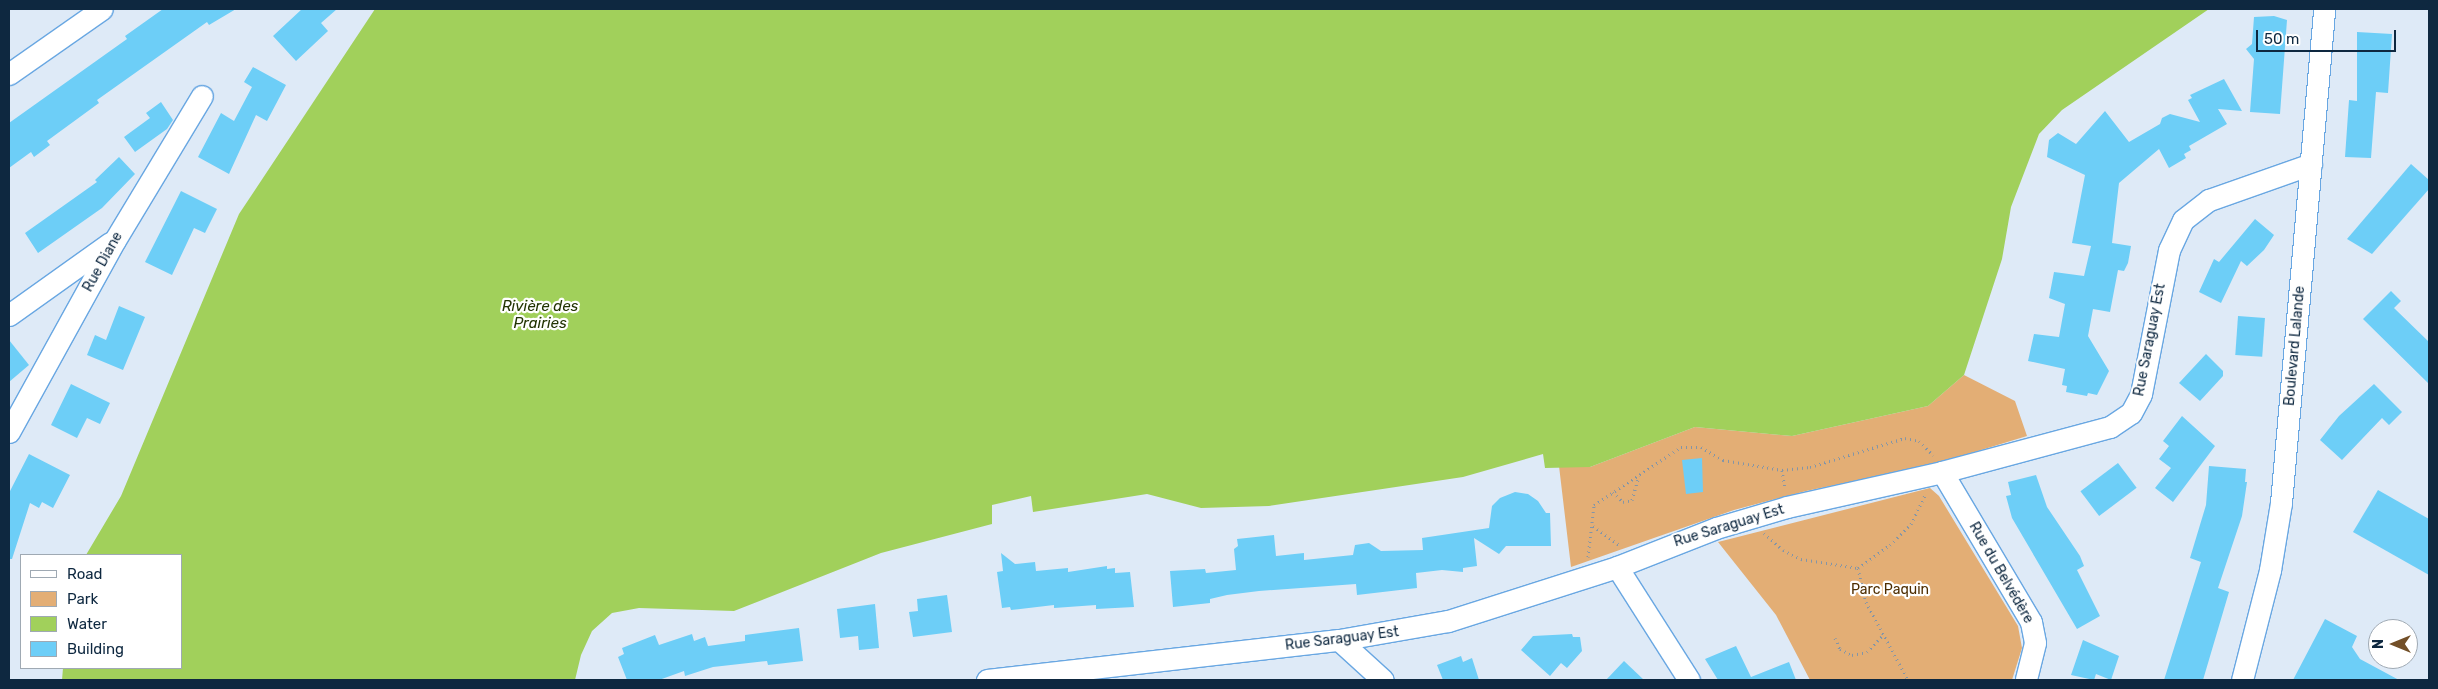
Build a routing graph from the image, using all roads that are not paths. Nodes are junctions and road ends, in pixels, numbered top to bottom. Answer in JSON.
{"nodes":[{"id":1,"x":102,"y":9,"type":"edge"},
{"id":2,"x":2324,"y":9,"type":"edge"},
{"id":3,"x":9,"y":74,"type":"edge"},
{"id":4,"x":202,"y":96,"type":"dead end"},
{"id":5,"x":2311,"y":164,"type":"junction"},
{"id":6,"x":114,"y":240,"type":"junction"},
{"id":7,"x":9,"y":315,"type":"edge"},
{"id":8,"x":9,"y":432,"type":"edge"},
{"id":9,"x":1936,"y":473,"type":"junction"},
{"id":10,"x":1627,"y":562,"type":"junction"},
{"id":11,"x":1339,"y":640,"type":"junction"},
{"id":12,"x":995,"y":680,"type":"edge"},
{"id":13,"x":1384,"y":680,"type":"edge"},
{"id":14,"x":1689,"y":680,"type":"edge"},
{"id":15,"x":2026,"y":680,"type":"edge"},
{"id":16,"x":2242,"y":680,"type":"edge"}],
"edges":[{"from":1,"to":3,"type":"street"},
{"from":2,"to":5,"type":"street","name":"Boulevard Lalande"},
{"from":4,"to":6,"type":"street","name":"Rue Diane"},
{"from":5,"to":9,"type":"street","name":"Rue Saraguay Est"},
{"from":5,"to":16,"type":"street","name":"Boulevard Lalande"},
{"from":6,"to":7,"type":"street"},
{"from":6,"to":8,"type":"street","name":"Rue Diane"},
{"from":9,"to":10,"type":"street","name":"Rue Saraguay Est"},
{"from":9,"to":15,"type":"street","name":"Rue du Belvédère"},
{"from":10,"to":11,"type":"street","name":"Rue Saraguay Est"},
{"from":10,"to":14,"type":"street"},
{"from":11,"to":12,"type":"street","name":"Rue Saraguay Est"},
{"from":11,"to":13,"type":"street"}]}
